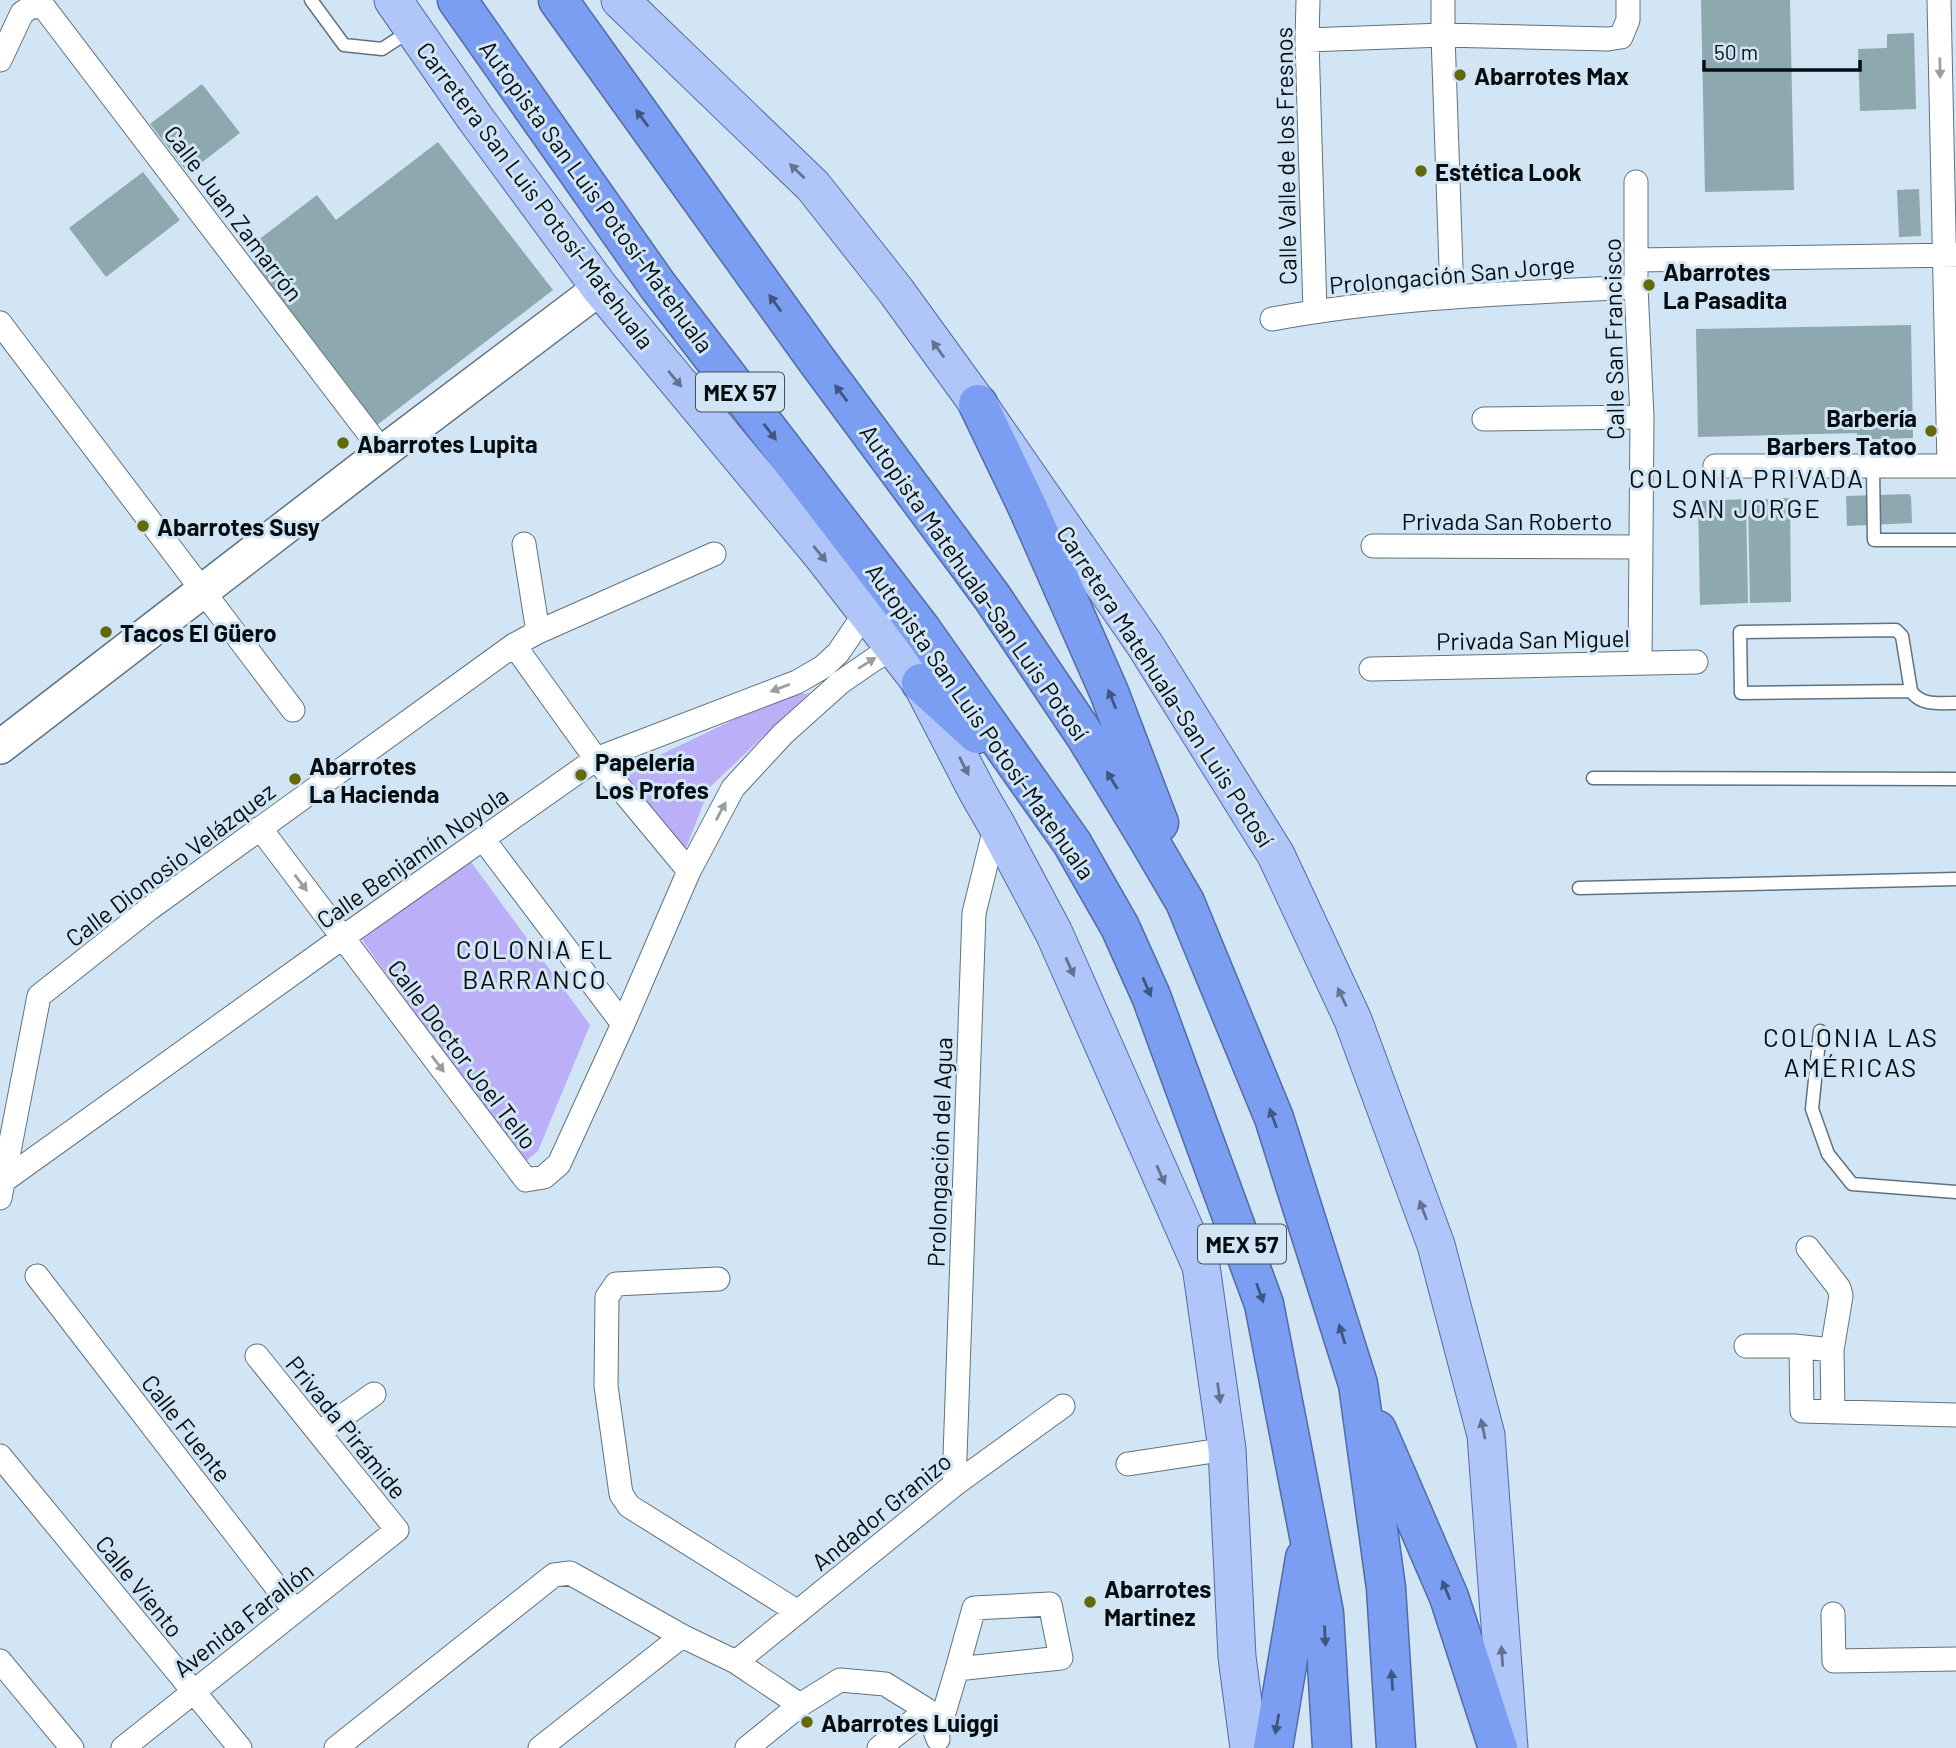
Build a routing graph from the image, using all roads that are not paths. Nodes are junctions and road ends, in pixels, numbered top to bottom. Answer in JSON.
{"nodes":[{"id":1,"x":311,"y":0,"type":"edge"},
{"id":2,"x":370,"y":0,"type":"edge"},
{"id":3,"x":393,"y":0,"type":"edge"},
{"id":4,"x":457,"y":0,"type":"edge"},
{"id":5,"x":558,"y":0,"type":"edge"},
{"id":6,"x":620,"y":0,"type":"edge"},
{"id":7,"x":1308,"y":0,"type":"edge"},
{"id":8,"x":1443,"y":0,"type":"edge"},
{"id":9,"x":1628,"y":0,"type":"edge"},
{"id":10,"x":1939,"y":0,"type":"edge"},
{"id":11,"x":1443,"y":35,"type":"junction"},
{"id":12,"x":399,"y":38,"type":"junction"},
{"id":13,"x":1307,"y":40,"type":"junction"},
{"id":14,"x":0,"y":60,"type":"edge"},
{"id":15,"x":475,"y":118,"type":"junction"},
{"id":16,"x":1949,"y":160,"type":"edge"},
{"id":17,"x":1636,"y":182,"type":"dead end"},
{"id":18,"x":1950,"y":255,"type":"edge"},
{"id":19,"x":1636,"y":260,"type":"junction"},
{"id":20,"x":1636,"y":286,"type":"junction"},
{"id":21,"x":600,"y":288,"type":"junction"},
{"id":22,"x":1452,"y":296,"type":"junction"},
{"id":23,"x":1315,"y":311,"type":"junction"},
{"id":24,"x":1272,"y":319,"type":"dead end"},
{"id":25,"x":0,"y":323,"type":"edge"},
{"id":26,"x":978,"y":404,"type":"junction"},
{"id":27,"x":1642,"y":417,"type":"junction"},
{"id":28,"x":1483,"y":419,"type":"dead end"},
{"id":29,"x":383,"y":452,"type":"junction"},
{"id":30,"x":1715,"y":466,"type":"dead end"},
{"id":31,"x":1873,"y":466,"type":"junction"},
{"id":32,"x":1952,"y":466,"type":"edge"},
{"id":33,"x":1956,"y":540,"type":"edge"},
{"id":34,"x":524,"y":544,"type":"dead end"},
{"id":35,"x":1373,"y":546,"type":"dead end"},
{"id":36,"x":1641,"y":547,"type":"junction"},
{"id":37,"x":714,"y":554,"type":"dead end"},
{"id":38,"x":203,"y":592,"type":"junction"},
{"id":39,"x":866,"y":611,"type":"junction"},
{"id":40,"x":538,"y":632,"type":"junction"},
{"id":41,"x":514,"y":645,"type":"junction"},
{"id":42,"x":895,"y":649,"type":"junction"},
{"id":43,"x":1696,"y":662,"type":"dead end"},
{"id":44,"x":1640,"y":663,"type":"junction"},
{"id":45,"x":1371,"y":669,"type":"dead end"},
{"id":46,"x":921,"y":683,"type":"junction"},
{"id":47,"x":1910,"y":691,"type":"junction"},
{"id":48,"x":1956,"y":703,"type":"edge"},
{"id":49,"x":293,"y":710,"type":"dead end"},
{"id":50,"x":0,"y":747,"type":"edge"},
{"id":51,"x":596,"y":759,"type":"junction"},
{"id":52,"x":1593,"y":778,"type":"dead end"},
{"id":53,"x":1956,"y":779,"type":"edge"},
{"id":54,"x":1028,"y":780,"type":"junction"},
{"id":55,"x":996,"y":824,"type":"junction"},
{"id":56,"x":260,"y":828,"type":"junction"},
{"id":57,"x":483,"y":839,"type":"junction"},
{"id":58,"x":689,"y":871,"type":"junction"},
{"id":59,"x":1956,"y":879,"type":"edge"},
{"id":60,"x":1579,"y":888,"type":"dead end"},
{"id":61,"x":1185,"y":902,"type":"junction"},
{"id":62,"x":342,"y":938,"type":"junction"},
{"id":63,"x":623,"y":1024,"type":"junction"},
{"id":64,"x":1819,"y":1031,"type":"dead end"},
{"id":65,"x":1,"y":1190,"type":"edge"},
{"id":66,"x":1956,"y":1192,"type":"edge"},
{"id":67,"x":1808,"y":1248,"type":"dead end"},
{"id":68,"x":37,"y":1276,"type":"dead end"},
{"id":69,"x":718,"y":1279,"type":"dead end"},
{"id":70,"x":1746,"y":1346,"type":"dead end"},
{"id":71,"x":1801,"y":1347,"type":"junction"},
{"id":72,"x":1832,"y":1350,"type":"junction"},
{"id":73,"x":257,"y":1356,"type":"dead end"},
{"id":74,"x":1357,"y":1384,"type":"junction"},
{"id":75,"x":374,"y":1394,"type":"dead end"},
{"id":76,"x":1063,"y":1406,"type":"dead end"},
{"id":77,"x":1833,"y":1412,"type":"junction"},
{"id":78,"x":1956,"y":1415,"type":"edge"},
{"id":79,"x":319,"y":1433,"type":"junction"},
{"id":80,"x":1227,"y":1448,"type":"junction"},
{"id":81,"x":0,"y":1456,"type":"edge"},
{"id":82,"x":1128,"y":1464,"type":"dead end"},
{"id":83,"x":954,"y":1485,"type":"junction"},
{"id":84,"x":397,"y":1530,"type":"joint"},
{"id":85,"x":1308,"y":1535,"type":"junction"},
{"id":86,"x":295,"y":1611,"type":"junction"},
{"id":87,"x":798,"y":1612,"type":"junction"},
{"id":88,"x":1833,"y":1614,"type":"dead end"},
{"id":89,"x":682,"y":1636,"type":"junction"},
{"id":90,"x":1956,"y":1659,"type":"edge"},
{"id":91,"x":0,"y":1661,"type":"edge"},
{"id":92,"x":736,"y":1662,"type":"junction"},
{"id":93,"x":957,"y":1669,"type":"junction"},
{"id":94,"x":193,"y":1692,"type":"junction"},
{"id":95,"x":800,"y":1705,"type":"junction"},
{"id":96,"x":927,"y":1710,"type":"junction"},
{"id":97,"x":940,"y":1742,"type":"edge"},
{"id":98,"x":72,"y":1748,"type":"edge"},
{"id":99,"x":123,"y":1748,"type":"edge"},
{"id":100,"x":240,"y":1748,"type":"edge"},
{"id":101,"x":336,"y":1748,"type":"edge"},
{"id":102,"x":540,"y":1748,"type":"edge"},
{"id":103,"x":747,"y":1748,"type":"edge"},
{"id":104,"x":879,"y":1748,"type":"edge"},
{"id":105,"x":1249,"y":1748,"type":"edge"},
{"id":106,"x":1273,"y":1748,"type":"edge"},
{"id":107,"x":1332,"y":1748,"type":"edge"},
{"id":108,"x":1396,"y":1748,"type":"edge"},
{"id":109,"x":1499,"y":1748,"type":"edge"},
{"id":110,"x":1509,"y":1748,"type":"edge"}],
"edges":[{"from":1,"to":12,"type":"lane"},
{"from":2,"to":12,"type":"main road"},
{"from":3,"to":15,"type":"main road","name":"Carretera San Luis Potosí-Matehuala"},
{"from":4,"to":54,"type":"highway","name":"Autopista San Luis Potosí-Matehuala","number":"MEX 57","one_way":true},
{"from":61,"to":5,"type":"highway","name":"Autopista Matehuala-San Luis Potosí","number":"MEX 57","one_way":true},
{"from":26,"to":6,"type":"main road","name":"Carretera Matehuala-San Luis Potosí","one_way":true},
{"from":7,"to":13,"type":"street","name":"Calle Valle de los Fresnos"},
{"from":8,"to":11,"type":"street"},
{"from":9,"to":11,"type":"street"},
{"from":10,"to":16,"type":"street","one_way":true},
{"from":11,"to":13,"type":"street"},
{"from":11,"to":22,"type":"street"},
{"from":12,"to":15,"type":"main road"},
{"from":13,"to":23,"type":"street","name":"Calle Valle de los Fresnos"},
{"from":14,"to":29,"type":"street","name":"Calle Juan Zamarrón"},
{"from":15,"to":21,"type":"main road","name":"Carretera San Luis Potosí-Matehuala"},
{"from":16,"to":18,"type":"street"},
{"from":17,"to":19,"type":"street","name":"Calle San Francisco"},
{"from":18,"to":19,"type":"street"},
{"from":18,"to":32,"type":"street"},
{"from":19,"to":20,"type":"street","name":"Calle San Francisco"},
{"from":20,"to":22,"type":"street","name":"Prolongación San Jorge"},
{"from":20,"to":27,"type":"street","name":"Calle San Francisco"},
{"from":21,"to":29,"type":"street"},
{"from":21,"to":39,"type":"main road","name":"Carretera San Luis Potosí-Matehuala","one_way":true},
{"from":22,"to":23,"type":"street","name":"Prolongación San Jorge"},
{"from":23,"to":24,"type":"street","name":"Prolongación San Jorge"},
{"from":25,"to":38,"type":"street"},
{"from":61,"to":26,"type":"highway","one_way":true},
{"from":110,"to":26,"type":"main road","name":"Carretera Matehuala-San Luis Potosí","one_way":true},
{"from":27,"to":28,"type":"street"},
{"from":27,"to":36,"type":"street","name":"Calle San Francisco"},
{"from":29,"to":38,"type":"street"},
{"from":30,"to":31,"type":"street"},
{"from":31,"to":32,"type":"street"},
{"from":31,"to":33,"type":"lane"},
{"from":34,"to":40,"type":"street"},
{"from":35,"to":36,"type":"street","name":"Privada San Roberto"},
{"from":36,"to":44,"type":"street","name":"Calle San Francisco"},
{"from":37,"to":40,"type":"street","name":"Calle Dionosio Velázquez"},
{"from":38,"to":49,"type":"street"},
{"from":38,"to":50,"type":"street"},
{"from":39,"to":42,"type":"main road","name":"Carretera San Luis Potosí-Matehuala"},
{"from":39,"to":51,"type":"street","name":"Calle Benjamín Noyola","one_way":true},
{"from":40,"to":41,"type":"street","name":"Calle Dionosio Velázquez"},
{"from":41,"to":51,"type":"street"},
{"from":41,"to":56,"type":"street","name":"Calle Dionosio Velázquez"},
{"from":42,"to":46,"type":"main road","name":"Carretera San Luis Potosí-Matehuala"},
{"from":58,"to":42,"type":"street","name":"Calle Doctor Joel Tello","one_way":true},
{"from":43,"to":44,"type":"street","name":"Privada San Miguel"},
{"from":44,"to":45,"type":"street","name":"Privada San Miguel"},
{"from":46,"to":54,"type":"highway"},
{"from":46,"to":55,"type":"main road","name":"Carretera San Luis Potosí-Matehuala","one_way":true},
{"from":47,"to":47,"type":"lane"},
{"from":47,"to":48,"type":"lane"},
{"from":51,"to":57,"type":"street","name":"Calle Benjamín Noyola"},
{"from":51,"to":58,"type":"street"},
{"from":52,"to":53,"type":"lane"},
{"from":54,"to":85,"type":"highway","name":"Autopista San Luis Potosí-Matehuala","number":"MEX 57","one_way":true},
{"from":55,"to":80,"type":"main road","name":"Carretera San Luis Potosí-Matehuala","one_way":true},
{"from":55,"to":83,"type":"street","name":"Prolongación del Agua"},
{"from":56,"to":62,"type":"street","name":"Calle Doctor Joel Tello","one_way":true},
{"from":56,"to":65,"type":"street","name":"Calle Dionosio Velázquez"},
{"from":57,"to":62,"type":"street","name":"Calle Benjamín Noyola"},
{"from":57,"to":63,"type":"street"},
{"from":58,"to":63,"type":"street","name":"Calle Doctor Joel Tello"},
{"from":59,"to":60,"type":"lane"},
{"from":74,"to":61,"type":"highway","name":"Autopista Matehuala-San Luis Potosí","number":"MEX 57","one_way":true},
{"from":62,"to":63,"type":"street","name":"Calle Doctor Joel Tello","one_way":true},
{"from":62,"to":65,"type":"street","name":"Calle Benjamín Noyola"},
{"from":64,"to":66,"type":"lane"},
{"from":67,"to":72,"type":"street"},
{"from":68,"to":86,"type":"street","name":"Calle Fuente"},
{"from":69,"to":87,"type":"street"},
{"from":70,"to":71,"type":"street"},
{"from":71,"to":72,"type":"street"},
{"from":71,"to":77,"type":"street"},
{"from":72,"to":77,"type":"street"},
{"from":73,"to":79,"type":"street","name":"Privada Pirámide"},
{"from":108,"to":74,"type":"highway","name":"Autopista Matehuala-San Luis Potosí","number":"MEX 57","one_way":true},
{"from":109,"to":74,"type":"highway","one_way":true},
{"from":75,"to":79,"type":"street"},
{"from":76,"to":83,"type":"street","name":"Andador Granizo"},
{"from":77,"to":78,"type":"street"},
{"from":79,"to":84,"type":"street","name":"Privada Pirámide"},
{"from":80,"to":82,"type":"street"},
{"from":80,"to":105,"type":"main road","name":"Carretera San Luis Potosí-Matehuala"},
{"from":81,"to":94,"type":"street","name":"Calle Viento"},
{"from":83,"to":87,"type":"street","name":"Andador Granizo"},
{"from":84,"to":86,"type":"street","name":"Avenida Farallón"},
{"from":85,"to":106,"type":"highway","one_way":true},
{"from":85,"to":107,"type":"highway","name":"Autopista San Luis Potosí-Matehuala","number":"MEX 57","one_way":true},
{"from":86,"to":94,"type":"street","name":"Avenida Farallón"},
{"from":87,"to":92,"type":"street","name":"Andador Granizo"},
{"from":88,"to":90,"type":"street"},
{"from":89,"to":92,"type":"street"},
{"from":89,"to":101,"type":"street"},
{"from":89,"to":102,"type":"street"},
{"from":91,"to":98,"type":"street"},
{"from":92,"to":95,"type":"street"},
{"from":93,"to":93,"type":"street"},
{"from":93,"to":97,"type":"street"},
{"from":94,"to":99,"type":"street","name":"Avenida Farallón"},
{"from":94,"to":100,"type":"street","name":"Calle Viento"},
{"from":95,"to":96,"type":"street"},
{"from":95,"to":103,"type":"street"},
{"from":96,"to":97,"type":"street"},
{"from":96,"to":104,"type":"street"}]}
